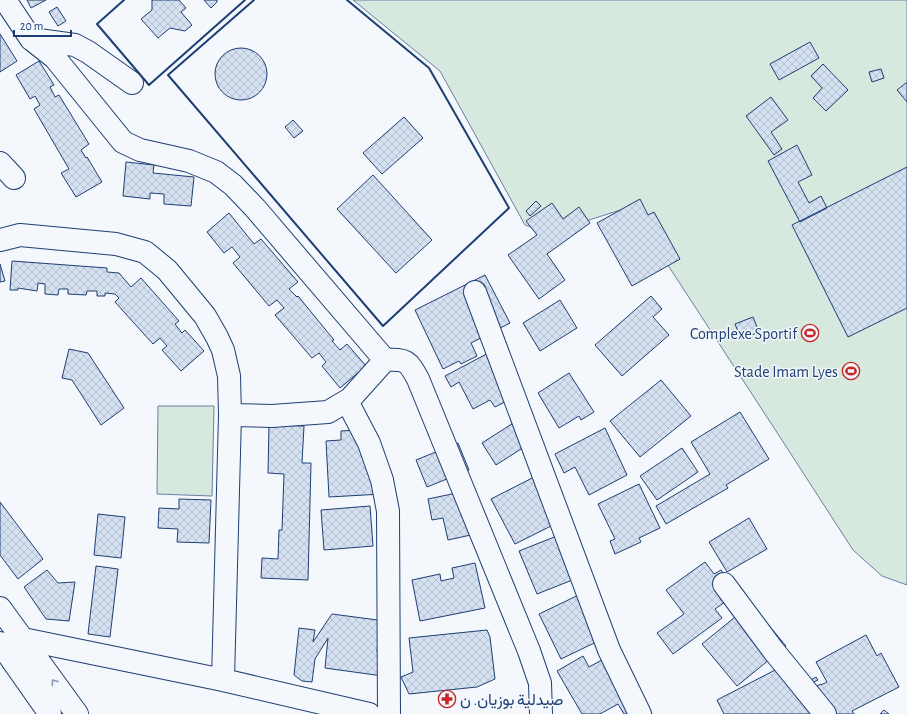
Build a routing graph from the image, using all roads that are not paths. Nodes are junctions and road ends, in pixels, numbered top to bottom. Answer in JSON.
{"nodes":[{"id":1,"x":5,"y":0,"type":"edge"},
{"id":2,"x":31,"y":39,"type":"junction"},
{"id":3,"x":132,"y":83,"type":"dead end"},
{"id":4,"x":0,"y":240,"type":"edge"},
{"id":5,"x":475,"y":292,"type":"dead end"},
{"id":6,"x":385,"y":360,"type":"junction"},
{"id":7,"x":347,"y":401,"type":"junction"},
{"id":8,"x":230,"y":415,"type":"junction"},
{"id":9,"x":724,"y":584,"type":"dead end"},
{"id":10,"x":0,"y":608,"type":"edge"},
{"id":11,"x":9,"y":644,"type":"edge"},
{"id":12,"x":224,"y":680,"type":"junction"},
{"id":13,"x":356,"y":712,"type":"edge"},
{"id":14,"x":50,"y":714,"type":"edge"},
{"id":15,"x":77,"y":714,"type":"edge"},
{"id":16,"x":389,"y":714,"type":"edge"},
{"id":17,"x":541,"y":714,"type":"edge"},
{"id":18,"x":640,"y":714,"type":"edge"},
{"id":19,"x":825,"y":714,"type":"edge"}],
"edges":[{"from":1,"to":2,"type":"street"},
{"from":2,"to":3,"type":"street"},
{"from":2,"to":6,"type":"street"},
{"from":4,"to":8,"type":"street"},
{"from":5,"to":18,"type":"street"},
{"from":6,"to":7,"type":"street"},
{"from":6,"to":17,"type":"street"},
{"from":7,"to":8,"type":"street"},
{"from":7,"to":16,"type":"street"},
{"from":8,"to":12,"type":"street"},
{"from":9,"to":19,"type":"street"},
{"from":10,"to":11,"type":"street"},
{"from":11,"to":12,"type":"street"},
{"from":11,"to":14,"type":"street"},
{"from":15,"to":11,"type":"street","one_way":true},
{"from":12,"to":13,"type":"street"}]}
